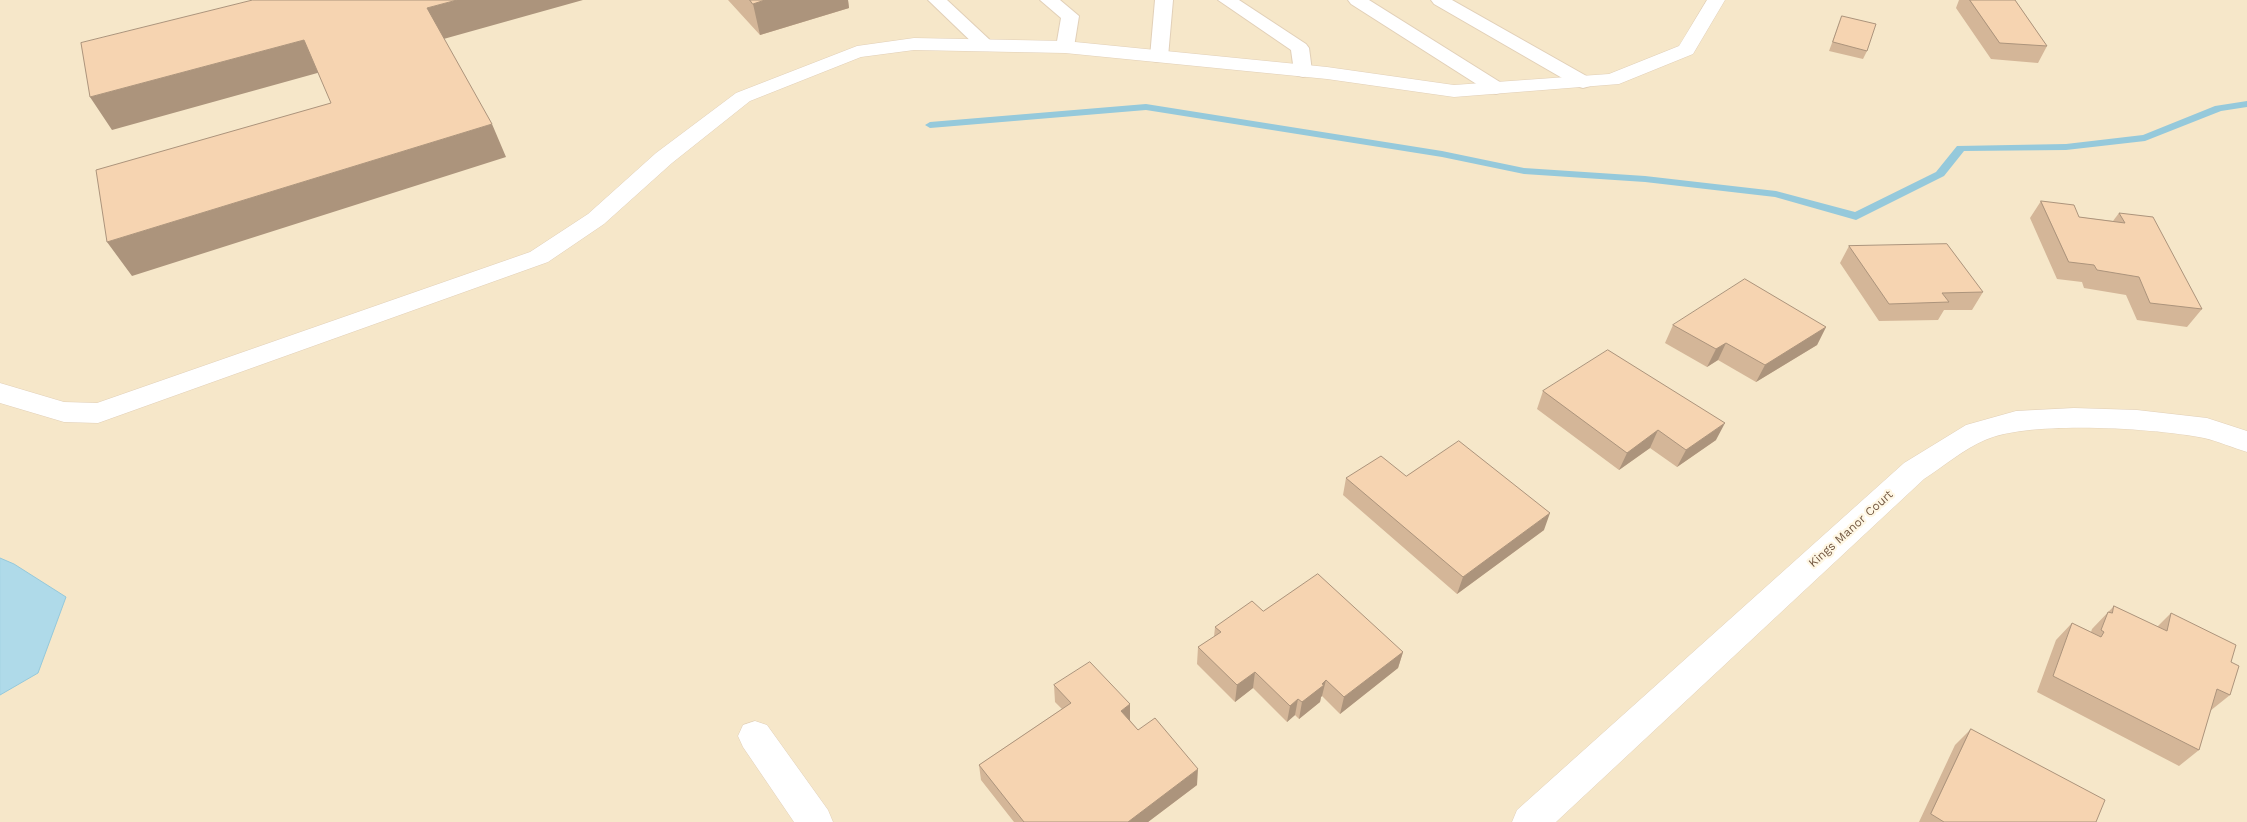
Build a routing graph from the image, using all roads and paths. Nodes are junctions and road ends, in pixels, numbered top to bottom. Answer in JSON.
{"nodes":[{"id":1,"x":936,"y":0,"type":"edge"},
{"id":2,"x":1049,"y":0,"type":"edge"},
{"id":3,"x":1164,"y":0,"type":"edge"},
{"id":4,"x":1227,"y":0,"type":"edge"},
{"id":5,"x":1357,"y":0,"type":"edge"},
{"id":6,"x":1440,"y":0,"type":"edge"},
{"id":7,"x":1716,"y":0,"type":"edge"},
{"id":8,"x":985,"y":45,"type":"junction"},
{"id":9,"x":1065,"y":47,"type":"junction"},
{"id":10,"x":1159,"y":57,"type":"junction"},
{"id":11,"x":1303,"y":71,"type":"junction"},
{"id":12,"x":1583,"y":82,"type":"junction"},
{"id":13,"x":1496,"y":88,"type":"junction"},
{"id":14,"x":0,"y":393,"type":"edge"},
{"id":15,"x":2247,"y":442,"type":"edge"},
{"id":16,"x":754,"y":736,"type":"dead end"},
{"id":17,"x":815,"y":822,"type":"edge"},
{"id":18,"x":1530,"y":822,"type":"edge"}],
"edges":[{"from":1,"to":8,"type":"lane"},
{"from":2,"to":9,"type":"lane"},
{"from":3,"to":10,"type":"lane"},
{"from":4,"to":11,"type":"lane"},
{"from":5,"to":13,"type":"lane"},
{"from":6,"to":12,"type":"lane"},
{"from":7,"to":12,"type":"street"},
{"from":8,"to":9,"type":"street"},
{"from":8,"to":14,"type":"street"},
{"from":9,"to":10,"type":"street"},
{"from":10,"to":11,"type":"street"},
{"from":11,"to":13,"type":"street"},
{"from":12,"to":13,"type":"street"},
{"from":15,"to":18,"type":"street","name":"Kings Manor Court"},
{"from":16,"to":17,"type":"street"}]}
